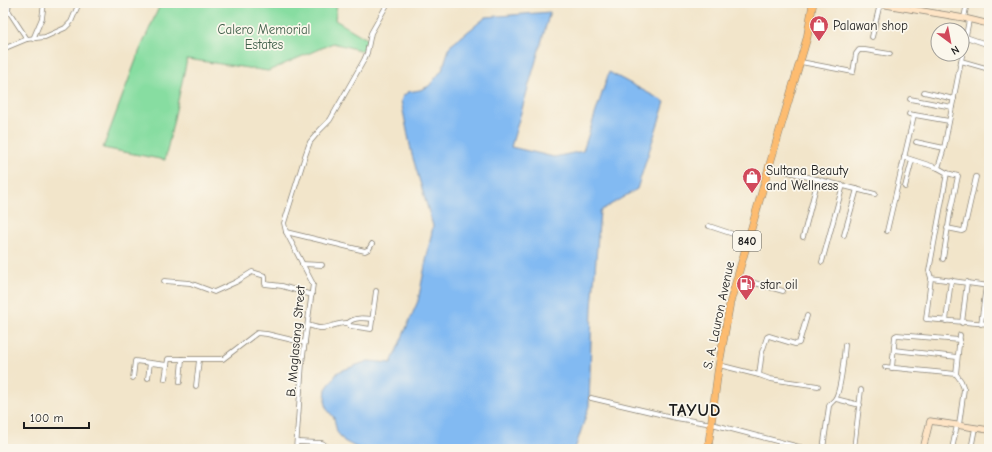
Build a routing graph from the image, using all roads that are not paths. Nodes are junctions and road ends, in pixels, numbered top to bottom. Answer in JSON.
{"nodes":[{"id":1,"x":9,"y":3,"type":"edge"},
{"id":2,"x":44,"y":3,"type":"edge"},
{"id":3,"x":79,"y":3,"type":"edge"},
{"id":4,"x":388,"y":3,"type":"edge"},
{"id":5,"x":813,"y":3,"type":"edge"},
{"id":6,"x":967,"y":3,"type":"edge"},
{"id":7,"x":877,"y":4,"type":"edge"},
{"id":8,"x":966,"y":19,"type":"junction"},
{"id":9,"x":989,"y":24,"type":"edge"},
{"id":10,"x":872,"y":37,"type":"dead end"},
{"id":11,"x":970,"y":38,"type":"edge"},
{"id":12,"x":27,"y":39,"type":"junction"},
{"id":13,"x":33,"y":39,"type":"junction"},
{"id":14,"x":989,"y":45,"type":"edge"},
{"id":15,"x":3,"y":49,"type":"edge"},
{"id":16,"x":890,"y":54,"type":"dead end"},
{"id":17,"x":800,"y":62,"type":"junction"},
{"id":18,"x":962,"y":62,"type":"edge"},
{"id":19,"x":965,"y":62,"type":"edge"},
{"id":20,"x":989,"y":69,"type":"edge"},
{"id":21,"x":924,"y":92,"type":"dead end"},
{"id":22,"x":910,"y":99,"type":"dead end"},
{"id":23,"x":954,"y":99,"type":"junction"},
{"id":24,"x":952,"y":107,"type":"junction"},
{"id":25,"x":909,"y":114,"type":"dead end"},
{"id":26,"x":914,"y":115,"type":"junction"},
{"id":27,"x":949,"y":121,"type":"junction"},
{"id":28,"x":916,"y":142,"type":"dead end"},
{"id":29,"x":944,"y":148,"type":"junction"},
{"id":30,"x":904,"y":157,"type":"junction"},
{"id":31,"x":912,"y":160,"type":"junction"},
{"id":32,"x":769,"y":167,"type":"junction"},
{"id":33,"x":938,"y":168,"type":"junction"},
{"id":34,"x":947,"y":173,"type":"junction"},
{"id":35,"x":976,"y":177,"type":"dead end"},
{"id":36,"x":818,"y":179,"type":"junction"},
{"id":37,"x":843,"y":185,"type":"junction"},
{"id":38,"x":905,"y":187,"type":"dead end"},
{"id":39,"x":857,"y":189,"type":"junction"},
{"id":40,"x":875,"y":194,"type":"dead end"},
{"id":41,"x":709,"y":226,"type":"dead end"},
{"id":42,"x":947,"y":228,"type":"junction"},
{"id":43,"x":887,"y":231,"type":"dead end"},
{"id":44,"x":286,"y":232,"type":"junction"},
{"id":45,"x":844,"y":235,"type":"dead end"},
{"id":46,"x":803,"y":238,"type":"dead end"},
{"id":47,"x":748,"y":239,"type":"junction"},
{"id":48,"x":372,"y":244,"type":"dead end"},
{"id":49,"x":943,"y":259,"type":"dead end"},
{"id":50,"x":822,"y":262,"type":"dead end"},
{"id":51,"x":302,"y":264,"type":"junction"},
{"id":52,"x":322,"y":265,"type":"dead end"},
{"id":53,"x":737,"y":278,"type":"junction"},
{"id":54,"x":931,"y":278,"type":"junction"},
{"id":55,"x":952,"y":280,"type":"junction"},
{"id":56,"x":164,"y":281,"type":"dead end"},
{"id":57,"x":966,"y":282,"type":"junction"},
{"id":58,"x":987,"y":286,"type":"edge"},
{"id":59,"x":376,"y":291,"type":"dead end"},
{"id":60,"x":783,"y":291,"type":"dead end"},
{"id":61,"x":312,"y":295,"type":"junction"},
{"id":62,"x":807,"y":316,"type":"dead end"},
{"id":63,"x":373,"y":319,"type":"junction"},
{"id":64,"x":946,"y":321,"type":"junction"},
{"id":65,"x":348,"y":323,"type":"junction"},
{"id":66,"x":962,"y":323,"type":"junction"},
{"id":67,"x":981,"y":324,"type":"junction"},
{"id":68,"x":989,"y":324,"type":"edge"},
{"id":69,"x":308,"y":325,"type":"junction"},
{"id":70,"x":960,"y":335,"type":"dead end"},
{"id":71,"x":960,"y":340,"type":"junction"},
{"id":72,"x":305,"y":343,"type":"junction"},
{"id":73,"x":845,"y":345,"type":"dead end"},
{"id":74,"x":894,"y":350,"type":"junction"},
{"id":75,"x":957,"y":357,"type":"junction"},
{"id":76,"x":182,"y":359,"type":"junction"},
{"id":77,"x":199,"y":360,"type":"junction"},
{"id":78,"x":150,"y":363,"type":"junction"},
{"id":79,"x":167,"y":365,"type":"junction"},
{"id":80,"x":719,"y":365,"type":"junction"},
{"id":81,"x":885,"y":367,"type":"dead end"},
{"id":82,"x":892,"y":368,"type":"junction"},
{"id":83,"x":956,"y":374,"type":"junction"},
{"id":84,"x":759,"y":375,"type":"junction"},
{"id":85,"x":133,"y":378,"type":"dead end"},
{"id":86,"x":148,"y":378,"type":"dead end"},
{"id":87,"x":165,"y":379,"type":"dead end"},
{"id":88,"x":180,"y":382,"type":"dead end"},
{"id":89,"x":196,"y":386,"type":"dead end"},
{"id":90,"x":818,"y":386,"type":"dead end"},
{"id":91,"x":861,"y":390,"type":"dead end"},
{"id":92,"x":590,"y":398,"type":"dead end"},
{"id":93,"x":836,"y":399,"type":"junction"},
{"id":94,"x":860,"y":405,"type":"junction"},
{"id":95,"x":712,"y":424,"type":"junction"},
{"id":96,"x":958,"y":425,"type":"junction"},
{"id":97,"x":975,"y":428,"type":"junction"},
{"id":98,"x":989,"y":430,"type":"edge"},
{"id":99,"x":297,"y":442,"type":"junction"},
{"id":100,"x":296,"y":449,"type":"edge"},
{"id":101,"x":336,"y":449,"type":"edge"},
{"id":102,"x":708,"y":449,"type":"edge"},
{"id":103,"x":807,"y":449,"type":"edge"},
{"id":104,"x":823,"y":449,"type":"edge"},
{"id":105,"x":854,"y":449,"type":"edge"},
{"id":106,"x":923,"y":449,"type":"edge"},
{"id":107,"x":952,"y":449,"type":"edge"},
{"id":108,"x":971,"y":449,"type":"edge"}],
"edges":[{"from":1,"to":12,"type":"street"},
{"from":2,"to":13,"type":"street"},
{"from":3,"to":13,"type":"street"},
{"from":4,"to":44,"type":"street"},
{"from":5,"to":17,"type":"highway","name":"S. A. Lauron Avenue","number":"840"},
{"from":6,"to":8,"type":"street"},
{"from":7,"to":8,"type":"street"},
{"from":7,"to":10,"type":"street"},
{"from":8,"to":9,"type":"street"},
{"from":11,"to":14,"type":"street"},
{"from":12,"to":13,"type":"street"},
{"from":12,"to":15,"type":"street"},
{"from":16,"to":17,"type":"street"},
{"from":17,"to":32,"type":"highway","name":"S. A. Lauron Avenue","number":"840"},
{"from":18,"to":23,"type":"street"},
{"from":19,"to":20,"type":"street"},
{"from":21,"to":23,"type":"street"},
{"from":22,"to":24,"type":"street"},
{"from":23,"to":24,"type":"street"},
{"from":24,"to":27,"type":"street"},
{"from":25,"to":26,"type":"street"},
{"from":26,"to":27,"type":"street"},
{"from":26,"to":30,"type":"street"},
{"from":27,"to":29,"type":"street"},
{"from":28,"to":29,"type":"street"},
{"from":29,"to":33,"type":"street"},
{"from":30,"to":31,"type":"street"},
{"from":30,"to":43,"type":"street"},
{"from":31,"to":33,"type":"street"},
{"from":31,"to":38,"type":"street"},
{"from":32,"to":36,"type":"street"},
{"from":32,"to":47,"type":"highway","name":"S. A. Lauron Avenue","number":"840"},
{"from":33,"to":34,"type":"street"},
{"from":34,"to":42,"type":"street"},
{"from":34,"to":54,"type":"street"},
{"from":35,"to":42,"type":"street"},
{"from":36,"to":37,"type":"street"},
{"from":36,"to":46,"type":"street"},
{"from":37,"to":39,"type":"street"},
{"from":37,"to":50,"type":"street"},
{"from":39,"to":40,"type":"street"},
{"from":39,"to":45,"type":"street"},
{"from":41,"to":47,"type":"street"},
{"from":42,"to":49,"type":"street"},
{"from":44,"to":48,"type":"street"},
{"from":44,"to":51,"type":"street","name":"B. Maglasang Street"},
{"from":47,"to":53,"type":"highway","name":"S. A. Lauron Avenue","number":"840"},
{"from":51,"to":52,"type":"street"},
{"from":51,"to":61,"type":"street","name":"B. Maglasang Street"},
{"from":53,"to":60,"type":"street"},
{"from":53,"to":80,"type":"highway","name":"S. A. Lauron Avenue","number":"840"},
{"from":54,"to":55,"type":"street"},
{"from":54,"to":64,"type":"street"},
{"from":55,"to":57,"type":"street"},
{"from":55,"to":64,"type":"street"},
{"from":56,"to":61,"type":"street"},
{"from":57,"to":58,"type":"street"},
{"from":57,"to":66,"type":"street"},
{"from":58,"to":67,"type":"street"},
{"from":59,"to":63,"type":"street"},
{"from":61,"to":69,"type":"street","name":"B. Maglasang Street"},
{"from":62,"to":84,"type":"street"},
{"from":63,"to":65,"type":"street"},
{"from":63,"to":65,"type":"street"},
{"from":64,"to":66,"type":"street"},
{"from":65,"to":69,"type":"street"},
{"from":66,"to":67,"type":"street"},
{"from":67,"to":68,"type":"street"},
{"from":69,"to":72,"type":"street","name":"B. Maglasang Street"},
{"from":70,"to":71,"type":"street"},
{"from":71,"to":74,"type":"street"},
{"from":71,"to":75,"type":"street"},
{"from":72,"to":77,"type":"street"},
{"from":72,"to":99,"type":"street","name":"B. Maglasang Street"},
{"from":73,"to":93,"type":"street"},
{"from":74,"to":75,"type":"street"},
{"from":74,"to":82,"type":"street"},
{"from":75,"to":83,"type":"street"},
{"from":76,"to":77,"type":"street"},
{"from":76,"to":79,"type":"street"},
{"from":76,"to":88,"type":"street"},
{"from":77,"to":89,"type":"street"},
{"from":78,"to":79,"type":"street"},
{"from":78,"to":85,"type":"street"},
{"from":78,"to":86,"type":"street"},
{"from":79,"to":87,"type":"street"},
{"from":80,"to":84,"type":"street"},
{"from":80,"to":95,"type":"highway","name":"S. A. Lauron Avenue","number":"840"},
{"from":81,"to":82,"type":"street"},
{"from":82,"to":83,"type":"street"},
{"from":83,"to":96,"type":"street"},
{"from":84,"to":90,"type":"street"},
{"from":91,"to":94,"type":"street"},
{"from":92,"to":95,"type":"street"},
{"from":93,"to":94,"type":"street"},
{"from":93,"to":104,"type":"street"},
{"from":94,"to":105,"type":"street"},
{"from":95,"to":102,"type":"highway","name":"S. A. Lauron Avenue","number":"840"},
{"from":95,"to":103,"type":"street"},
{"from":96,"to":97,"type":"street"},
{"from":96,"to":106,"type":"street"},
{"from":96,"to":107,"type":"street"},
{"from":97,"to":98,"type":"street"},
{"from":97,"to":108,"type":"street"},
{"from":99,"to":100,"type":"street","name":"B. Maglasang Street"},
{"from":99,"to":101,"type":"street"}]}
